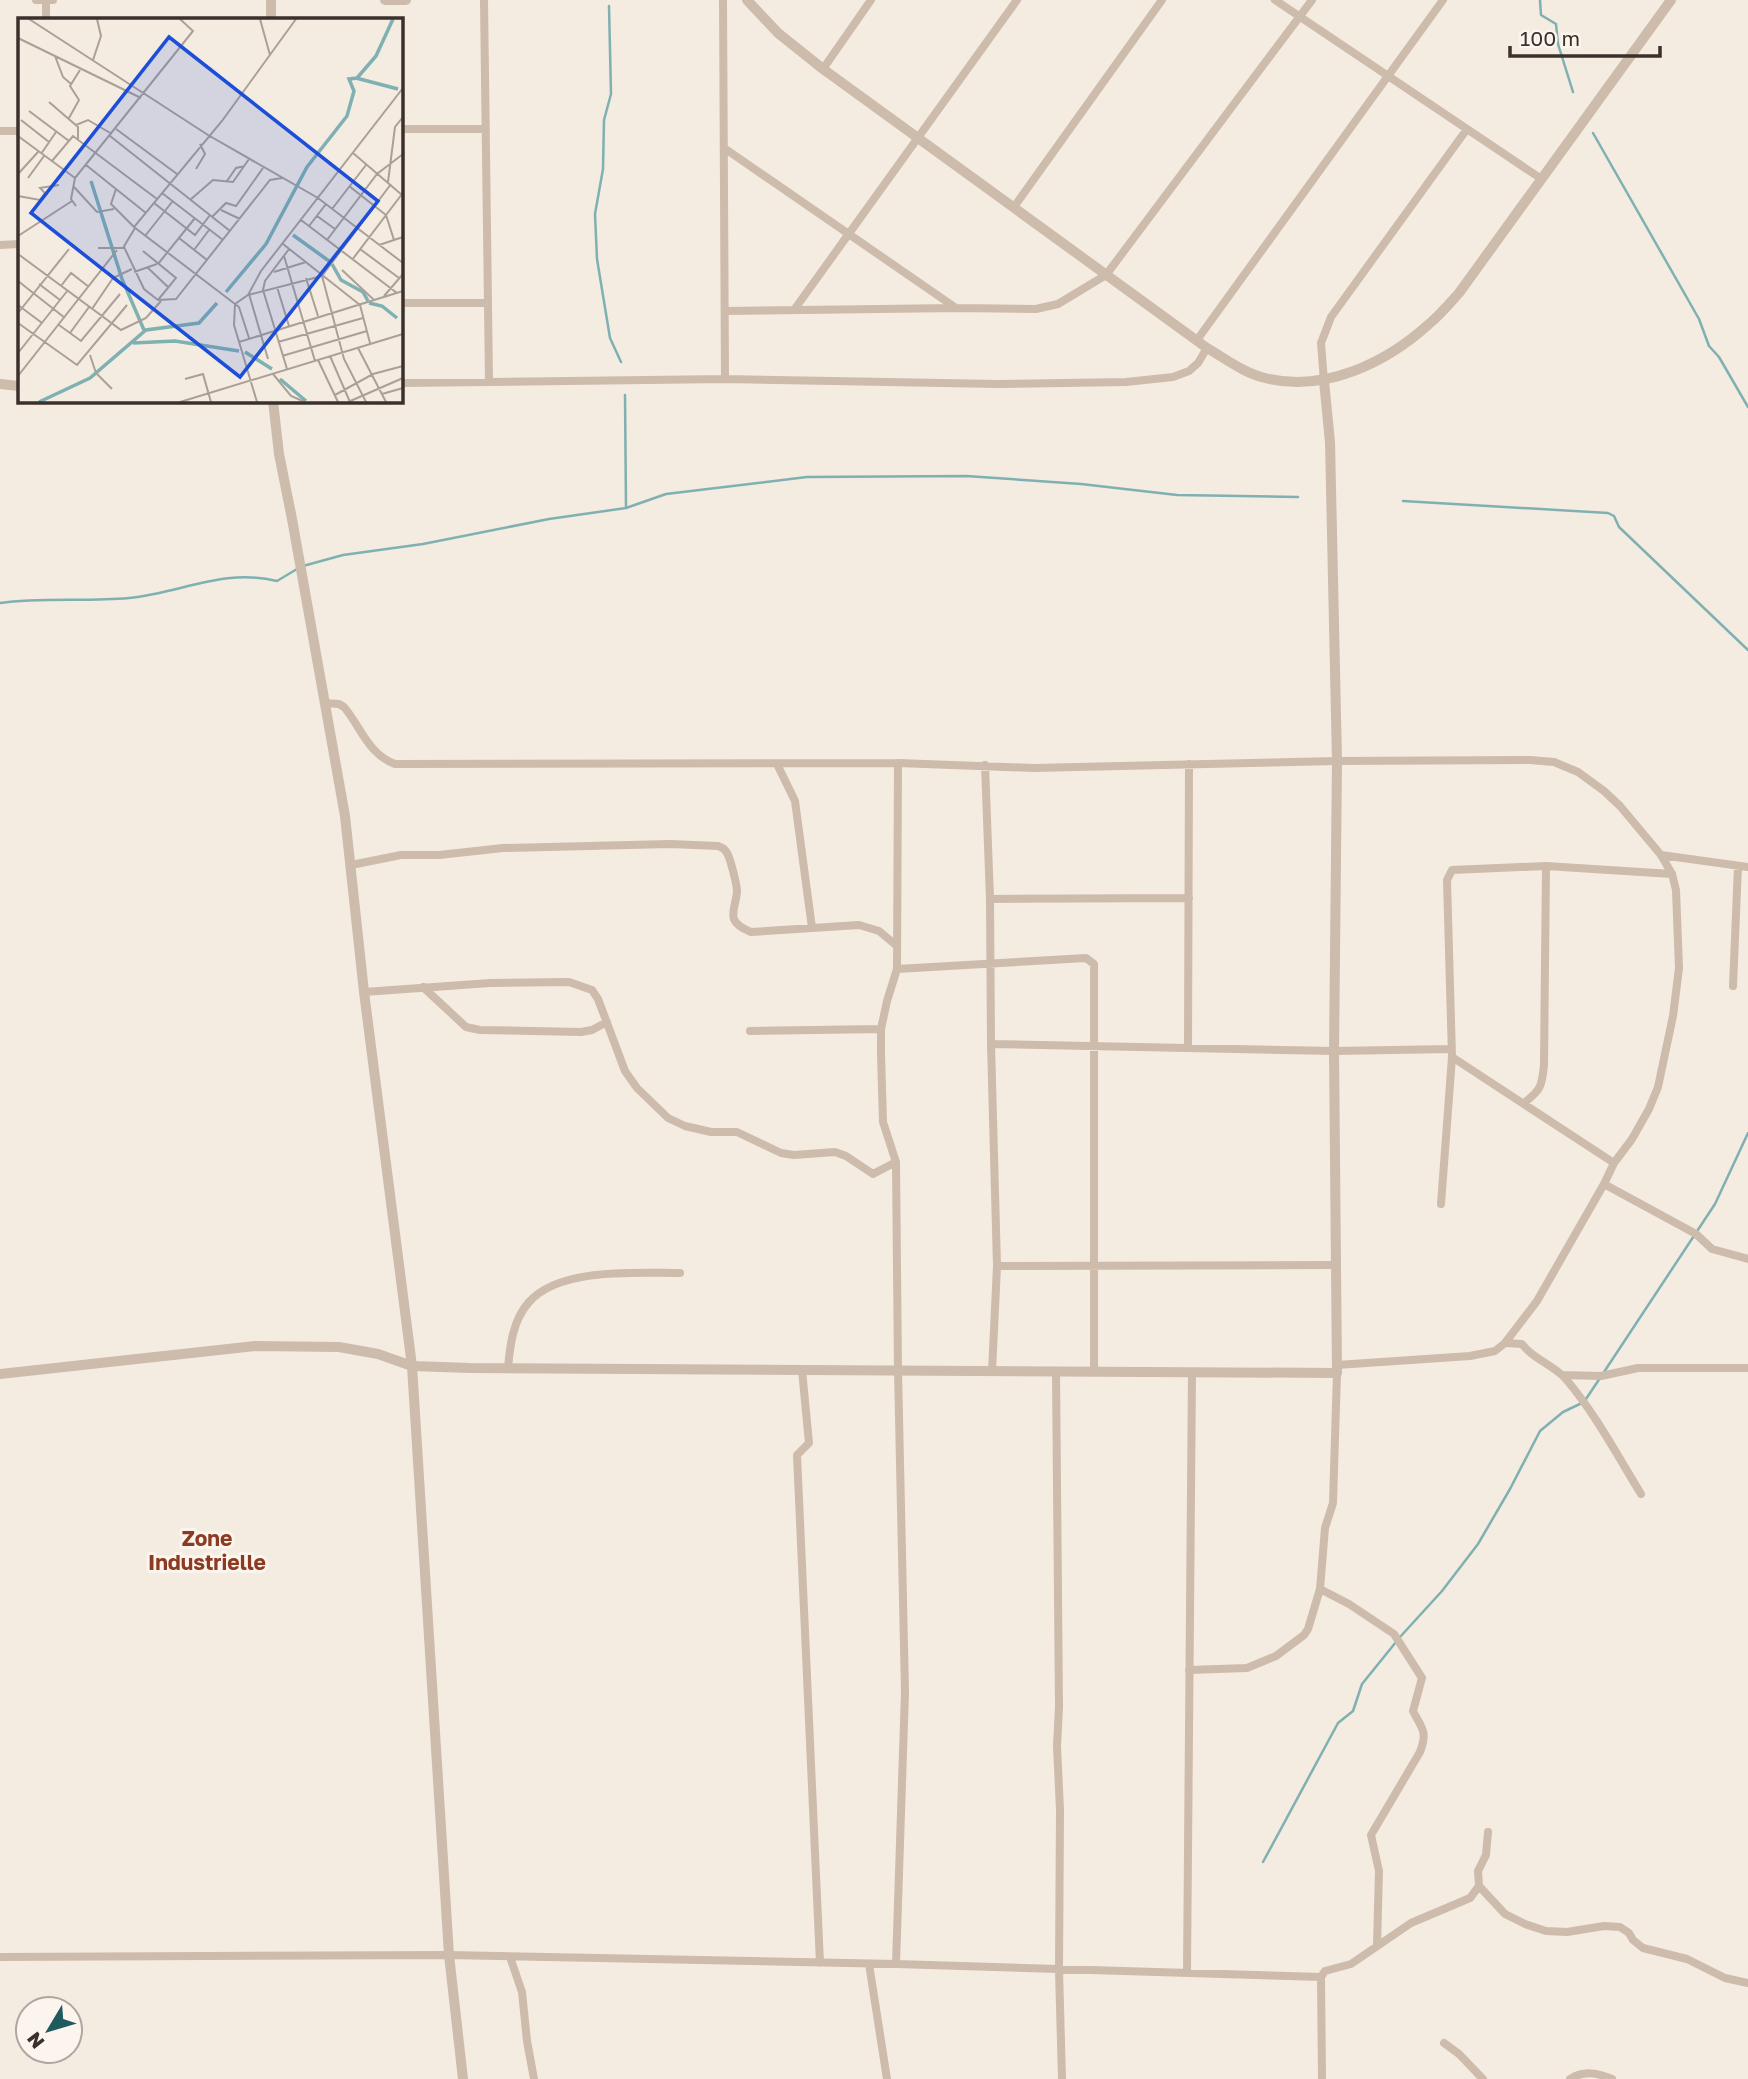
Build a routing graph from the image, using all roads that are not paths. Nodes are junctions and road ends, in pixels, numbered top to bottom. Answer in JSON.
{"nodes":[{"id":1,"x":36,"y":0,"type":"edge"},
{"id":2,"x":46,"y":0,"type":"edge"},
{"id":3,"x":53,"y":0,"type":"edge"},
{"id":4,"x":271,"y":0,"type":"edge"},
{"id":5,"x":385,"y":0,"type":"edge"},
{"id":6,"x":395,"y":0,"type":"edge"},
{"id":7,"x":405,"y":0,"type":"edge"},
{"id":8,"x":484,"y":0,"type":"edge"},
{"id":9,"x":723,"y":0,"type":"edge"},
{"id":10,"x":747,"y":0,"type":"edge"},
{"id":11,"x":872,"y":0,"type":"edge"},
{"id":12,"x":1017,"y":0,"type":"edge"},
{"id":13,"x":1162,"y":0,"type":"edge"},
{"id":14,"x":1275,"y":0,"type":"edge"},
{"id":15,"x":1312,"y":0,"type":"edge"},
{"id":16,"x":1443,"y":0,"type":"edge"},
{"id":17,"x":1671,"y":0,"type":"edge"},
{"id":18,"x":46,"y":18,"type":"edge"},
{"id":19,"x":271,"y":18,"type":"edge"},
{"id":20,"x":1300,"y":18,"type":"junction"},
{"id":21,"x":823,"y":69,"type":"junction"},
{"id":22,"x":1388,"y":78,"type":"junction"},
{"id":23,"x":402,"y":129,"type":"edge"},
{"id":24,"x":486,"y":129,"type":"junction"},
{"id":25,"x":1467,"y":129,"type":"junction"},
{"id":26,"x":0,"y":131,"type":"edge"},
{"id":27,"x":18,"y":131,"type":"edge"},
{"id":28,"x":918,"y":138,"type":"junction"},
{"id":29,"x":724,"y":148,"type":"junction"},
{"id":30,"x":1540,"y":178,"type":"junction"},
{"id":31,"x":1014,"y":207,"type":"junction"},
{"id":32,"x":850,"y":233,"type":"junction"},
{"id":33,"x":18,"y":244,"type":"edge"},
{"id":34,"x":0,"y":245,"type":"edge"},
{"id":35,"x":1105,"y":275,"type":"junction"},
{"id":36,"x":402,"y":303,"type":"edge"},
{"id":37,"x":488,"y":303,"type":"junction"},
{"id":38,"x":956,"y":308,"type":"junction"},
{"id":39,"x":794,"y":310,"type":"junction"},
{"id":40,"x":726,"y":311,"type":"junction"},
{"id":41,"x":1197,"y":341,"type":"junction"},
{"id":42,"x":1207,"y":348,"type":"junction"},
{"id":43,"x":725,"y":379,"type":"junction"},
{"id":44,"x":489,"y":381,"type":"junction"},
{"id":45,"x":1324,"y":381,"type":"junction"},
{"id":46,"x":402,"y":383,"type":"edge"},
{"id":47,"x":0,"y":384,"type":"edge"},
{"id":48,"x":18,"y":386,"type":"edge"},
{"id":49,"x":273,"y":402,"type":"edge"},
{"id":50,"x":324,"y":703,"type":"junction"},
{"id":51,"x":1337,"y":761,"type":"junction"},
{"id":52,"x":898,"y":763,"type":"junction"},
{"id":53,"x":776,"y":764,"type":"junction"},
{"id":54,"x":1189,"y":764,"type":"junction"},
{"id":55,"x":985,"y":765,"type":"junction"},
{"id":56,"x":1661,"y":855,"type":"junction"},
{"id":57,"x":351,"y":864,"type":"junction"},
{"id":58,"x":1546,"y":866,"type":"junction"},
{"id":59,"x":1738,"y":866,"type":"junction"},
{"id":60,"x":1748,"y":867,"type":"edge"},
{"id":61,"x":1672,"y":874,"type":"junction"},
{"id":62,"x":1189,"y":898,"type":"junction"},
{"id":63,"x":990,"y":899,"type":"junction"},
{"id":64,"x":812,"y":928,"type":"junction"},
{"id":65,"x":897,"y":946,"type":"junction"},
{"id":66,"x":991,"y":963,"type":"junction"},
{"id":67,"x":897,"y":969,"type":"junction"},
{"id":68,"x":1733,"y":986,"type":"dead end"},
{"id":69,"x":423,"y":987,"type":"junction"},
{"id":70,"x":364,"y":992,"type":"junction"},
{"id":71,"x":607,"y":1022,"type":"junction"},
{"id":72,"x":881,"y":1028,"type":"junction"},
{"id":73,"x":750,"y":1031,"type":"dead end"},
{"id":74,"x":991,"y":1044,"type":"junction"},
{"id":75,"x":1092,"y":1046,"type":"junction"},
{"id":76,"x":1188,"y":1048,"type":"junction"},
{"id":77,"x":1334,"y":1051,"type":"junction"},
{"id":78,"x":1451,"y":1053,"type":"junction"},
{"id":79,"x":1524,"y":1103,"type":"junction"},
{"id":80,"x":896,"y":1162,"type":"junction"},
{"id":81,"x":1614,"y":1163,"type":"junction"},
{"id":82,"x":1604,"y":1184,"type":"junction"},
{"id":83,"x":1441,"y":1205,"type":"dead end"},
{"id":84,"x":1748,"y":1259,"type":"edge"},
{"id":85,"x":1094,"y":1265,"type":"junction"},
{"id":86,"x":1336,"y":1265,"type":"junction"},
{"id":87,"x":997,"y":1266,"type":"junction"},
{"id":88,"x":680,"y":1273,"type":"dead end"},
{"id":89,"x":1506,"y":1343,"type":"junction"},
{"id":90,"x":412,"y":1366,"type":"junction"},
{"id":91,"x":508,"y":1368,"type":"junction"},
{"id":92,"x":1748,"y":1368,"type":"edge"},
{"id":93,"x":1337,"y":1369,"type":"junction"},
{"id":94,"x":802,"y":1370,"type":"junction"},
{"id":95,"x":898,"y":1371,"type":"junction"},
{"id":96,"x":992,"y":1372,"type":"junction"},
{"id":97,"x":1056,"y":1372,"type":"junction"},
{"id":98,"x":1094,"y":1372,"type":"junction"},
{"id":99,"x":1192,"y":1372,"type":"junction"},
{"id":100,"x":0,"y":1374,"type":"edge"},
{"id":101,"x":1562,"y":1375,"type":"junction"},
{"id":102,"x":1640,"y":1494,"type":"dead end"},
{"id":103,"x":1320,"y":1589,"type":"junction"},
{"id":104,"x":1189,"y":1670,"type":"junction"},
{"id":105,"x":1488,"y":1832,"type":"dead end"},
{"id":106,"x":1479,"y":1886,"type":"junction"},
{"id":107,"x":1377,"y":1945,"type":"junction"},
{"id":108,"x":449,"y":1955,"type":"junction"},
{"id":109,"x":0,"y":1957,"type":"edge"},
{"id":110,"x":510,"y":1957,"type":"junction"},
{"id":111,"x":820,"y":1963,"type":"junction"},
{"id":112,"x":869,"y":1964,"type":"junction"},
{"id":113,"x":896,"y":1964,"type":"junction"},
{"id":114,"x":1059,"y":1970,"type":"junction"},
{"id":115,"x":1187,"y":1971,"type":"junction"},
{"id":116,"x":1321,"y":1977,"type":"junction"},
{"id":117,"x":1748,"y":1983,"type":"edge"},
{"id":118,"x":1444,"y":2043,"type":"dead end"},
{"id":119,"x":463,"y":2079,"type":"edge"},
{"id":120,"x":534,"y":2079,"type":"edge"},
{"id":121,"x":887,"y":2079,"type":"edge"},
{"id":122,"x":1062,"y":2079,"type":"edge"},
{"id":123,"x":1322,"y":2079,"type":"edge"},
{"id":124,"x":1483,"y":2079,"type":"edge"},
{"id":125,"x":1570,"y":2079,"type":"edge"},
{"id":126,"x":1612,"y":2079,"type":"edge"}],
"edges":[{"from":1,"to":2,"type":"street"},
{"from":2,"to":3,"type":"street"},
{"from":2,"to":18,"type":"street"},
{"from":4,"to":19,"type":"street"},
{"from":5,"to":6,"type":"street"},
{"from":6,"to":7,"type":"street"},
{"from":8,"to":24,"type":"street"},
{"from":9,"to":29,"type":"street"},
{"from":10,"to":21,"type":"street"},
{"from":11,"to":21,"type":"street"},
{"from":12,"to":28,"type":"street"},
{"from":13,"to":31,"type":"street"},
{"from":14,"to":20,"type":"street"},
{"from":15,"to":20,"type":"street"},
{"from":16,"to":22,"type":"street"},
{"from":17,"to":30,"type":"street"},
{"from":20,"to":22,"type":"street"},
{"from":20,"to":35,"type":"street"},
{"from":21,"to":28,"type":"street"},
{"from":22,"to":25,"type":"street"},
{"from":22,"to":41,"type":"street"},
{"from":23,"to":24,"type":"street"},
{"from":24,"to":37,"type":"street"},
{"from":25,"to":30,"type":"street"},
{"from":25,"to":45,"type":"street"},
{"from":26,"to":27,"type":"street"},
{"from":28,"to":31,"type":"street"},
{"from":28,"to":32,"type":"street"},
{"from":29,"to":32,"type":"street"},
{"from":29,"to":40,"type":"street"},
{"from":30,"to":45,"type":"street"},
{"from":31,"to":35,"type":"street"},
{"from":32,"to":38,"type":"street"},
{"from":32,"to":39,"type":"street"},
{"from":33,"to":34,"type":"street"},
{"from":35,"to":38,"type":"street"},
{"from":35,"to":41,"type":"street"},
{"from":36,"to":37,"type":"street"},
{"from":37,"to":44,"type":"street"},
{"from":38,"to":39,"type":"street"},
{"from":39,"to":40,"type":"street"},
{"from":40,"to":43,"type":"street"},
{"from":41,"to":42,"type":"street"},
{"from":42,"to":43,"type":"street"},
{"from":42,"to":45,"type":"street"},
{"from":43,"to":44,"type":"street"},
{"from":44,"to":46,"type":"street"},
{"from":45,"to":51,"type":"street"},
{"from":47,"to":48,"type":"street"},
{"from":49,"to":50,"type":"street"},
{"from":50,"to":53,"type":"street"},
{"from":50,"to":57,"type":"street"},
{"from":51,"to":54,"type":"street"},
{"from":51,"to":56,"type":"street"},
{"from":51,"to":77,"type":"street"},
{"from":52,"to":53,"type":"street"},
{"from":52,"to":55,"type":"street"},
{"from":52,"to":65,"type":"street"},
{"from":53,"to":64,"type":"street"},
{"from":54,"to":55,"type":"street"},
{"from":54,"to":62,"type":"street"},
{"from":55,"to":63,"type":"street"},
{"from":56,"to":59,"type":"street"},
{"from":56,"to":61,"type":"street"},
{"from":57,"to":64,"type":"street"},
{"from":57,"to":70,"type":"street"},
{"from":58,"to":61,"type":"street"},
{"from":58,"to":78,"type":"street"},
{"from":58,"to":79,"type":"street"},
{"from":59,"to":60,"type":"street"},
{"from":59,"to":68,"type":"street"},
{"from":61,"to":81,"type":"street"},
{"from":62,"to":63,"type":"street"},
{"from":62,"to":76,"type":"street"},
{"from":63,"to":66,"type":"street"},
{"from":64,"to":65,"type":"street"},
{"from":65,"to":67,"type":"street"},
{"from":66,"to":67,"type":"street"},
{"from":66,"to":74,"type":"street"},
{"from":66,"to":75,"type":"street"},
{"from":67,"to":72,"type":"street"},
{"from":69,"to":70,"type":"street"},
{"from":69,"to":71,"type":"street"},
{"from":69,"to":71,"type":"street"},
{"from":70,"to":90,"type":"street"},
{"from":71,"to":80,"type":"street"},
{"from":72,"to":73,"type":"street"},
{"from":72,"to":80,"type":"street"},
{"from":74,"to":75,"type":"street"},
{"from":74,"to":87,"type":"street"},
{"from":75,"to":76,"type":"street"},
{"from":75,"to":85,"type":"street"},
{"from":76,"to":77,"type":"street"},
{"from":77,"to":78,"type":"street"},
{"from":77,"to":86,"type":"street"},
{"from":78,"to":79,"type":"street"},
{"from":78,"to":83,"type":"street"},
{"from":79,"to":81,"type":"street"},
{"from":80,"to":95,"type":"street"},
{"from":81,"to":82,"type":"street"},
{"from":82,"to":84,"type":"street"},
{"from":82,"to":89,"type":"street"},
{"from":85,"to":86,"type":"street"},
{"from":85,"to":87,"type":"street"},
{"from":85,"to":98,"type":"street"},
{"from":86,"to":93,"type":"street"},
{"from":87,"to":96,"type":"street"},
{"from":88,"to":91,"type":"street"},
{"from":89,"to":93,"type":"street"},
{"from":89,"to":101,"type":"street"},
{"from":90,"to":91,"type":"street"},
{"from":90,"to":100,"type":"street"},
{"from":90,"to":108,"type":"street"},
{"from":91,"to":94,"type":"street"},
{"from":92,"to":101,"type":"street"},
{"from":93,"to":99,"type":"street"},
{"from":93,"to":103,"type":"street"},
{"from":94,"to":95,"type":"street"},
{"from":94,"to":111,"type":"street"},
{"from":95,"to":96,"type":"street"},
{"from":95,"to":113,"type":"street"},
{"from":96,"to":97,"type":"street"},
{"from":97,"to":98,"type":"street"},
{"from":97,"to":114,"type":"street"},
{"from":98,"to":99,"type":"street"},
{"from":99,"to":104,"type":"street"},
{"from":101,"to":102,"type":"street"},
{"from":103,"to":104,"type":"street"},
{"from":103,"to":107,"type":"street"},
{"from":104,"to":115,"type":"street"},
{"from":105,"to":106,"type":"street"},
{"from":106,"to":107,"type":"street"},
{"from":106,"to":117,"type":"street"},
{"from":107,"to":116,"type":"street"},
{"from":108,"to":109,"type":"street"},
{"from":108,"to":110,"type":"street"},
{"from":108,"to":119,"type":"street"},
{"from":110,"to":111,"type":"street"},
{"from":110,"to":120,"type":"street"},
{"from":111,"to":112,"type":"street"},
{"from":112,"to":113,"type":"street"},
{"from":112,"to":121,"type":"street"},
{"from":113,"to":114,"type":"street"},
{"from":114,"to":115,"type":"street"},
{"from":114,"to":122,"type":"street"},
{"from":115,"to":116,"type":"street"},
{"from":116,"to":123,"type":"street"},
{"from":118,"to":124,"type":"street"},
{"from":125,"to":126,"type":"street"}]}
